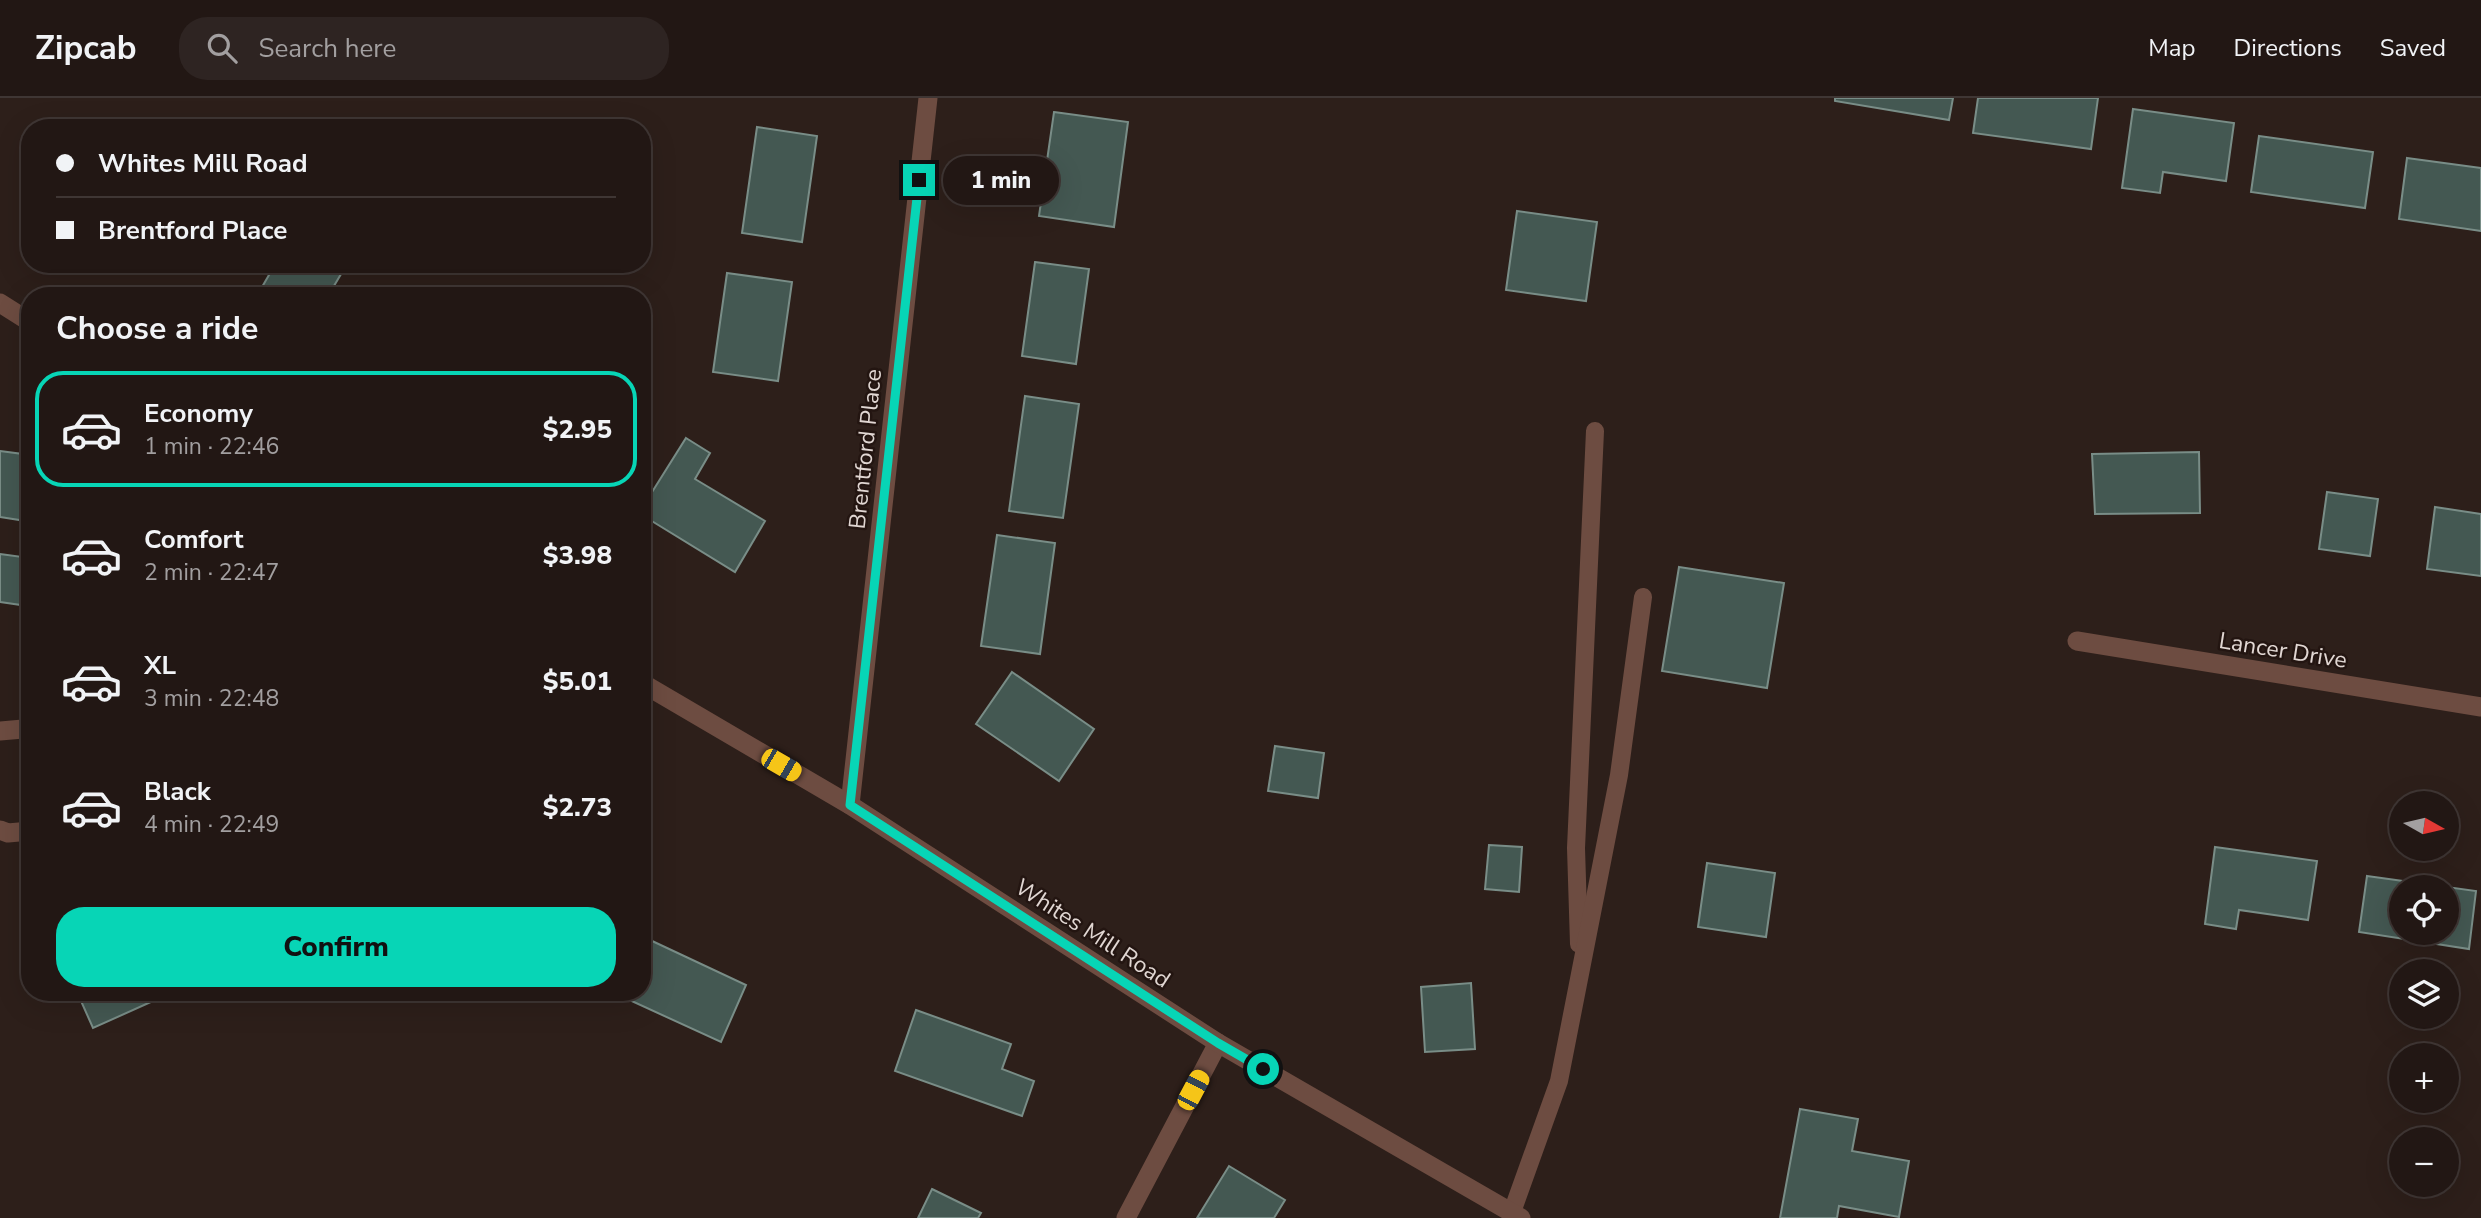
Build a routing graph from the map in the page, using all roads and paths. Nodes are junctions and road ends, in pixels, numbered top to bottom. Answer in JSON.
{"nodes":[{"id":1,"x":928,"y":98,"type":"edge"},
{"id":2,"x":0,"y":303,"type":"edge"},
{"id":3,"x":21,"y":316,"type":"edge"},
{"id":4,"x":1595,"y":431,"type":"dead end"},
{"id":5,"x":1643,"y":597,"type":"dead end"},
{"id":6,"x":2077,"y":640,"type":"dead end"},
{"id":7,"x":651,"y":688,"type":"edge"},
{"id":8,"x":2481,"y":707,"type":"edge"},
{"id":9,"x":21,"y":729,"type":"edge"},
{"id":10,"x":0,"y":731,"type":"edge"},
{"id":11,"x":850,"y":805,"type":"junction"},
{"id":12,"x":0,"y":830,"type":"edge"},
{"id":13,"x":21,"y":832,"type":"edge"},
{"id":14,"x":1580,"y":975,"type":"junction"},
{"id":15,"x":1218,"y":1043,"type":"junction"},
{"id":16,"x":1516,"y":1215,"type":"edge"},
{"id":17,"x":1126,"y":1218,"type":"edge"}],
"edges":[{"from":1,"to":11,"type":"street","name":"Brentford Place"},
{"from":2,"to":3,"type":"street"},
{"from":4,"to":14,"type":"lane"},
{"from":5,"to":14,"type":"lane"},
{"from":6,"to":8,"type":"street","name":"Lancer Drive"},
{"from":7,"to":11,"type":"street","name":"Whites Mill Road"},
{"from":9,"to":10,"type":"street"},
{"from":11,"to":15,"type":"street","name":"Whites Mill Road"},
{"from":12,"to":13,"type":"street"},
{"from":14,"to":16,"type":"lane"},
{"from":15,"to":16,"type":"street","name":"Whites Mill Road"},
{"from":15,"to":17,"type":"street"}]}
